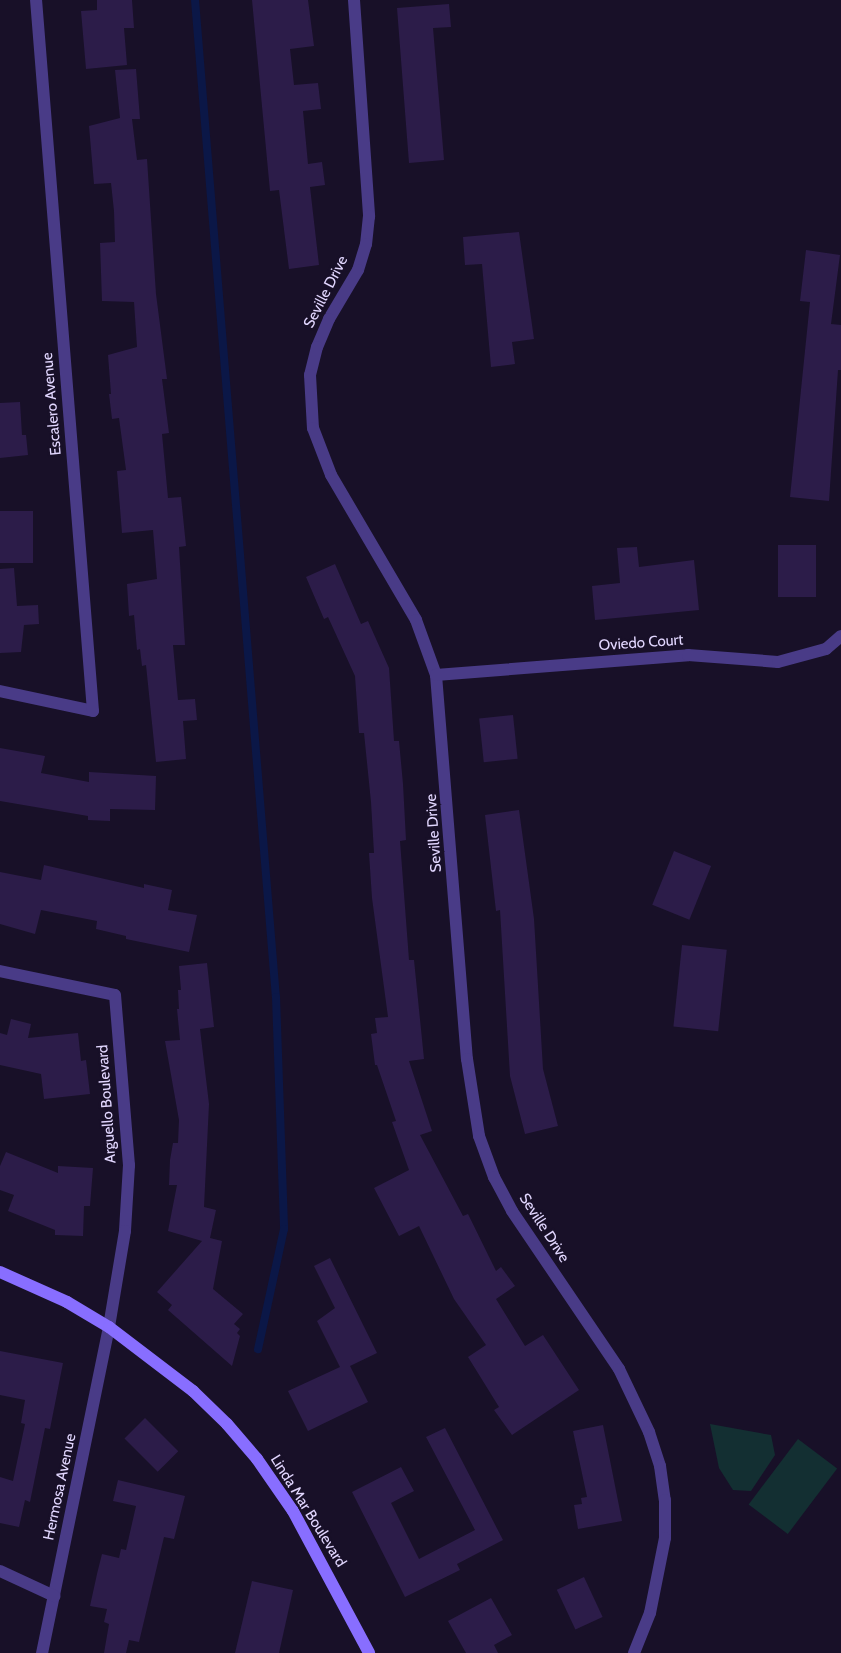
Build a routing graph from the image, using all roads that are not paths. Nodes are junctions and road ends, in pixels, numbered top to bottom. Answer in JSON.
{"nodes":[{"id":1,"x":36,"y":0,"type":"edge"},
{"id":2,"x":354,"y":0,"type":"edge"},
{"id":3,"x":841,"y":636,"type":"edge"},
{"id":4,"x":436,"y":675,"type":"junction"},
{"id":5,"x":0,"y":691,"type":"edge"},
{"id":6,"x":0,"y":971,"type":"edge"},
{"id":7,"x":0,"y":1272,"type":"edge"},
{"id":8,"x":109,"y":1327,"type":"junction"},
{"id":9,"x":0,"y":1571,"type":"edge"},
{"id":10,"x":54,"y":1596,"type":"junction"},
{"id":11,"x":42,"y":1653,"type":"edge"},
{"id":12,"x":369,"y":1653,"type":"edge"},
{"id":13,"x":634,"y":1653,"type":"edge"}],
"edges":[{"from":1,"to":5,"type":"street","name":"Escalero Avenue"},
{"from":2,"to":4,"type":"street","name":"Seville Drive"},
{"from":3,"to":4,"type":"street","name":"Oviedo Court"},
{"from":4,"to":13,"type":"street","name":"Seville Drive"},
{"from":6,"to":8,"type":"street","name":"Arguello Boulevard"},
{"from":7,"to":8,"type":"street","name":"Linda Mar Boulevard"},
{"from":8,"to":10,"type":"street","name":"Hermosa Avenue"},
{"from":8,"to":12,"type":"street","name":"Linda Mar Boulevard"},
{"from":9,"to":10,"type":"street"},
{"from":10,"to":11,"type":"street","name":"Hermosa Avenue"}]}
